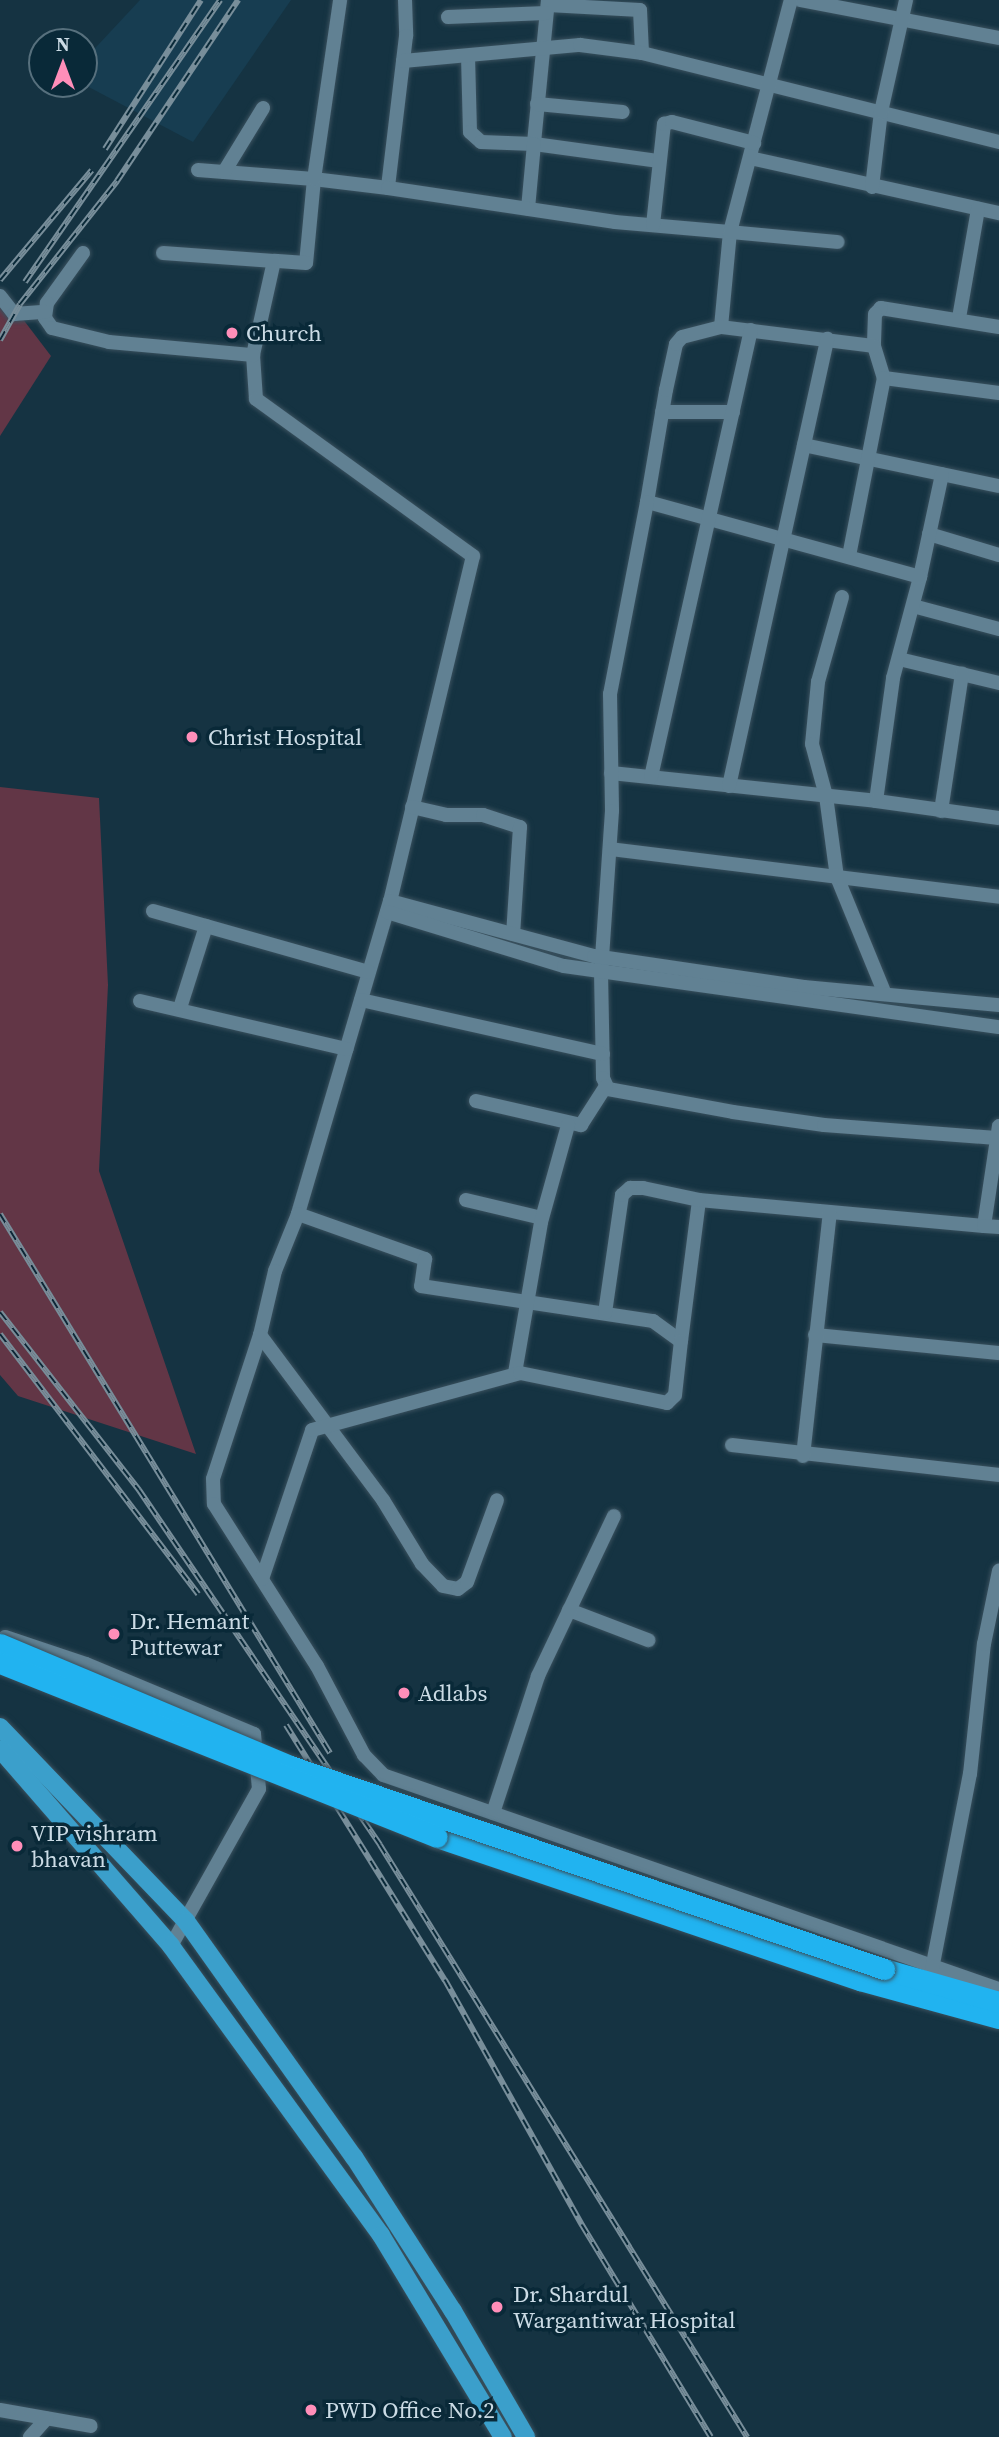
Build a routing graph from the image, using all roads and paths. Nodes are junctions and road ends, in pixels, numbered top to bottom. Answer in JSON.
{"nodes":[{"id":1,"x":340,"y":0,"type":"edge"},
{"id":2,"x":405,"y":0,"type":"edge"},
{"id":3,"x":791,"y":0,"type":"edge"},
{"id":4,"x":800,"y":0,"type":"edge"},
{"id":5,"x":906,"y":0,"type":"edge"},
{"id":6,"x":547,"y":6,"type":"edge"},
{"id":7,"x":448,"y":17,"type":"dead end"},
{"id":8,"x":902,"y":18,"type":"junction"},
{"id":9,"x":999,"y":37,"type":"edge"},
{"id":10,"x":541,"y":49,"type":"junction"},
{"id":11,"x":642,"y":53,"type":"junction"},
{"id":12,"x":468,"y":56,"type":"junction"},
{"id":13,"x":403,"y":61,"type":"junction"},
{"id":14,"x":768,"y":88,"type":"junction"},
{"id":15,"x":537,"y":104,"type":"junction"},
{"id":16,"x":263,"y":108,"type":"dead end"},
{"id":17,"x":623,"y":112,"type":"dead end"},
{"id":18,"x":881,"y":112,"type":"junction"},
{"id":19,"x":999,"y":142,"type":"edge"},
{"id":20,"x":534,"y":144,"type":"junction"},
{"id":21,"x":752,"y":150,"type":"junction"},
{"id":22,"x":658,"y":161,"type":"junction"},
{"id":23,"x":198,"y":170,"type":"dead end"},
{"id":24,"x":224,"y":172,"type":"junction"},
{"id":25,"x":314,"y":179,"type":"junction"},
{"id":26,"x":872,"y":187,"type":"junction"},
{"id":27,"x":388,"y":188,"type":"junction"},
{"id":28,"x":528,"y":209,"type":"junction"},
{"id":29,"x":978,"y":209,"type":"junction"},
{"id":30,"x":999,"y":213,"type":"edge"},
{"id":31,"x":653,"y":225,"type":"junction"},
{"id":32,"x":730,"y":232,"type":"junction"},
{"id":33,"x":838,"y":242,"type":"dead end"},
{"id":34,"x":83,"y":253,"type":"dead end"},
{"id":35,"x":163,"y":253,"type":"dead end"},
{"id":36,"x":274,"y":261,"type":"junction"},
{"id":37,"x":0,"y":296,"type":"edge"},
{"id":38,"x":45,"y":312,"type":"junction"},
{"id":39,"x":959,"y":318,"type":"junction"},
{"id":40,"x":721,"y":327,"type":"junction"},
{"id":41,"x":999,"y":327,"type":"edge"},
{"id":42,"x":751,"y":330,"type":"junction"},
{"id":43,"x":827,"y":339,"type":"junction"},
{"id":44,"x":874,"y":346,"type":"junction"},
{"id":45,"x":253,"y":355,"type":"junction"},
{"id":46,"x":884,"y":378,"type":"junction"},
{"id":47,"x":999,"y":393,"type":"edge"},
{"id":48,"x":662,"y":412,"type":"junction"},
{"id":49,"x":733,"y":412,"type":"junction"},
{"id":50,"x":804,"y":445,"type":"junction"},
{"id":51,"x":870,"y":458,"type":"junction"},
{"id":52,"x":942,"y":474,"type":"junction"},
{"id":53,"x":999,"y":486,"type":"edge"},
{"id":54,"x":647,"y":502,"type":"junction"},
{"id":55,"x":709,"y":518,"type":"junction"},
{"id":56,"x":929,"y":534,"type":"junction"},
{"id":57,"x":783,"y":538,"type":"junction"},
{"id":58,"x":999,"y":555,"type":"edge"},
{"id":59,"x":849,"y":556,"type":"junction"},
{"id":60,"x":920,"y":577,"type":"junction"},
{"id":61,"x":842,"y":597,"type":"dead end"},
{"id":62,"x":913,"y":606,"type":"junction"},
{"id":63,"x":999,"y":629,"type":"edge"},
{"id":64,"x":899,"y":659,"type":"junction"},
{"id":65,"x":962,"y":674,"type":"junction"},
{"id":66,"x":999,"y":683,"type":"edge"},
{"id":67,"x":611,"y":773,"type":"junction"},
{"id":68,"x":651,"y":777,"type":"junction"},
{"id":69,"x":729,"y":786,"type":"junction"},
{"id":70,"x":826,"y":796,"type":"junction"},
{"id":71,"x":876,"y":802,"type":"junction"},
{"id":72,"x":412,"y":807,"type":"junction"},
{"id":73,"x":942,"y":811,"type":"junction"},
{"id":74,"x":999,"y":818,"type":"edge"},
{"id":75,"x":610,"y":849,"type":"junction"},
{"id":76,"x":837,"y":877,"type":"junction"},
{"id":77,"x":999,"y":897,"type":"edge"},
{"id":78,"x":388,"y":906,"type":"junction"},
{"id":79,"x":153,"y":911,"type":"dead end"},
{"id":80,"x":206,"y":926,"type":"junction"},
{"id":81,"x":513,"y":934,"type":"junction"},
{"id":82,"x":601,"y":957,"type":"junction"},
{"id":83,"x":369,"y":972,"type":"junction"},
{"id":84,"x":601,"y":972,"type":"junction"},
{"id":85,"x":746,"y":986,"type":"junction"},
{"id":86,"x":885,"y":994,"type":"junction"},
{"id":87,"x":361,"y":1000,"type":"junction"},
{"id":88,"x":139,"y":1001,"type":"dead end"},
{"id":89,"x":999,"y":1005,"type":"edge"},
{"id":90,"x":180,"y":1008,"type":"junction"},
{"id":91,"x":999,"y":1027,"type":"edge"},
{"id":92,"x":347,"y":1049,"type":"junction"},
{"id":93,"x":603,"y":1054,"type":"junction"},
{"id":94,"x":606,"y":1086,"type":"junction"},
{"id":95,"x":476,"y":1101,"type":"dead end"},
{"id":96,"x":568,"y":1125,"type":"junction"},
{"id":97,"x":998,"y":1132,"type":"edge"},
{"id":98,"x":466,"y":1200,"type":"dead end"},
{"id":99,"x":699,"y":1200,"type":"junction"},
{"id":100,"x":830,"y":1212,"type":"junction"},
{"id":101,"x":298,"y":1214,"type":"junction"},
{"id":102,"x":542,"y":1218,"type":"junction"},
{"id":103,"x":992,"y":1226,"type":"edge"},
{"id":104,"x":527,"y":1302,"type":"junction"},
{"id":105,"x":605,"y":1313,"type":"junction"},
{"id":106,"x":260,"y":1335,"type":"junction"},
{"id":107,"x":815,"y":1335,"type":"junction"},
{"id":108,"x":681,"y":1340,"type":"junction"},
{"id":109,"x":999,"y":1353,"type":"edge"},
{"id":110,"x":515,"y":1373,"type":"junction"},
{"id":111,"x":326,"y":1427,"type":"junction"},
{"id":112,"x":732,"y":1445,"type":"dead end"},
{"id":113,"x":803,"y":1456,"type":"junction"},
{"id":114,"x":999,"y":1475,"type":"edge"},
{"id":115,"x":497,"y":1500,"type":"dead end"},
{"id":116,"x":614,"y":1516,"type":"dead end"},
{"id":117,"x":999,"y":1571,"type":"edge"},
{"id":118,"x":262,"y":1579,"type":"junction"},
{"id":119,"x":569,"y":1610,"type":"junction"},
{"id":120,"x":0,"y":1636,"type":"edge"},
{"id":121,"x":648,"y":1640,"type":"dead end"},
{"id":122,"x":0,"y":1644,"type":"edge"},
{"id":123,"x":0,"y":1663,"type":"edge"},
{"id":124,"x":0,"y":1727,"type":"edge"},
{"id":125,"x":0,"y":1749,"type":"edge"},
{"id":126,"x":492,"y":1813,"type":"junction"},
{"id":127,"x":186,"y":1922,"type":"junction"},
{"id":128,"x":171,"y":1947,"type":"junction"},
{"id":129,"x":932,"y":1969,"type":"junction"},
{"id":130,"x":234,"y":1988,"type":"junction"},
{"id":131,"x":999,"y":1989,"type":"edge"},
{"id":132,"x":999,"y":2002,"type":"edge"},
{"id":133,"x":212,"y":2003,"type":"junction"},
{"id":134,"x":999,"y":2018,"type":"edge"},
{"id":135,"x":486,"y":2370,"type":"junction"},
{"id":136,"x":470,"y":2381,"type":"junction"},
{"id":137,"x":0,"y":2410,"type":"edge"},
{"id":138,"x":47,"y":2418,"type":"junction"},
{"id":139,"x":91,"y":2426,"type":"dead end"},
{"id":140,"x":30,"y":2437,"type":"edge"},
{"id":141,"x":503,"y":2437,"type":"edge"},
{"id":142,"x":526,"y":2437,"type":"edge"}],
"edges":[{"from":1,"to":25,"type":"street"},
{"from":2,"to":13,"type":"street"},
{"from":3,"to":14,"type":"street"},
{"from":4,"to":8,"type":"street"},
{"from":5,"to":8,"type":"street"},
{"from":6,"to":7,"type":"street"},
{"from":6,"to":10,"type":"street"},
{"from":6,"to":11,"type":"street"},
{"from":8,"to":9,"type":"street"},
{"from":8,"to":18,"type":"street"},
{"from":10,"to":11,"type":"street"},
{"from":10,"to":12,"type":"street"},
{"from":10,"to":15,"type":"street"},
{"from":11,"to":14,"type":"street"},
{"from":12,"to":13,"type":"street"},
{"from":12,"to":20,"type":"street"},
{"from":13,"to":27,"type":"street"},
{"from":14,"to":18,"type":"street"},
{"from":14,"to":21,"type":"street"},
{"from":15,"to":17,"type":"street"},
{"from":15,"to":20,"type":"street"},
{"from":16,"to":24,"type":"street"},
{"from":18,"to":19,"type":"street"},
{"from":18,"to":26,"type":"street"},
{"from":20,"to":22,"type":"street"},
{"from":20,"to":28,"type":"street"},
{"from":21,"to":22,"type":"street"},
{"from":21,"to":26,"type":"street"},
{"from":21,"to":32,"type":"street"},
{"from":22,"to":31,"type":"street"},
{"from":23,"to":24,"type":"street"},
{"from":24,"to":25,"type":"street"},
{"from":25,"to":27,"type":"street"},
{"from":25,"to":36,"type":"street"},
{"from":26,"to":29,"type":"street"},
{"from":27,"to":28,"type":"street"},
{"from":28,"to":31,"type":"street"},
{"from":29,"to":30,"type":"street"},
{"from":29,"to":39,"type":"street"},
{"from":31,"to":32,"type":"street"},
{"from":32,"to":33,"type":"street"},
{"from":32,"to":40,"type":"street"},
{"from":34,"to":38,"type":"street"},
{"from":35,"to":36,"type":"street"},
{"from":36,"to":45,"type":"street"},
{"from":37,"to":38,"type":"street"},
{"from":38,"to":45,"type":"street"},
{"from":39,"to":41,"type":"street"},
{"from":39,"to":44,"type":"street"},
{"from":40,"to":42,"type":"street"},
{"from":40,"to":48,"type":"street"},
{"from":42,"to":43,"type":"street"},
{"from":42,"to":49,"type":"street"},
{"from":43,"to":44,"type":"street"},
{"from":43,"to":50,"type":"street"},
{"from":44,"to":46,"type":"street"},
{"from":45,"to":72,"type":"street"},
{"from":46,"to":47,"type":"street"},
{"from":46,"to":51,"type":"street"},
{"from":48,"to":49,"type":"street"},
{"from":48,"to":54,"type":"street"},
{"from":49,"to":55,"type":"street"},
{"from":50,"to":51,"type":"street"},
{"from":50,"to":57,"type":"street"},
{"from":51,"to":52,"type":"street"},
{"from":51,"to":59,"type":"street"},
{"from":52,"to":53,"type":"street"},
{"from":52,"to":56,"type":"street"},
{"from":54,"to":55,"type":"street"},
{"from":54,"to":67,"type":"street"},
{"from":55,"to":57,"type":"street"},
{"from":55,"to":68,"type":"street"},
{"from":56,"to":58,"type":"street"},
{"from":56,"to":60,"type":"street"},
{"from":57,"to":59,"type":"street"},
{"from":57,"to":69,"type":"street"},
{"from":59,"to":60,"type":"street"},
{"from":60,"to":62,"type":"street"},
{"from":61,"to":70,"type":"street"},
{"from":62,"to":63,"type":"street"},
{"from":62,"to":64,"type":"street"},
{"from":64,"to":65,"type":"street"},
{"from":64,"to":71,"type":"street"},
{"from":65,"to":66,"type":"street"},
{"from":65,"to":73,"type":"street"},
{"from":67,"to":68,"type":"street"},
{"from":67,"to":75,"type":"street"},
{"from":68,"to":69,"type":"street"},
{"from":69,"to":70,"type":"street"},
{"from":70,"to":71,"type":"street"},
{"from":70,"to":76,"type":"street"},
{"from":71,"to":73,"type":"street"},
{"from":72,"to":78,"type":"street"},
{"from":72,"to":81,"type":"street"},
{"from":73,"to":74,"type":"street"},
{"from":75,"to":76,"type":"street"},
{"from":75,"to":82,"type":"street"},
{"from":76,"to":77,"type":"street"},
{"from":76,"to":86,"type":"street"},
{"from":78,"to":81,"type":"street"},
{"from":78,"to":83,"type":"street"},
{"from":78,"to":84,"type":"street"},
{"from":79,"to":80,"type":"street"},
{"from":80,"to":83,"type":"street"},
{"from":80,"to":90,"type":"street"},
{"from":81,"to":82,"type":"street"},
{"from":82,"to":84,"type":"street"},
{"from":82,"to":85,"type":"street"},
{"from":83,"to":87,"type":"street"},
{"from":84,"to":85,"type":"street"},
{"from":84,"to":93,"type":"street"},
{"from":85,"to":86,"type":"street"},
{"from":85,"to":91,"type":"street"},
{"from":86,"to":89,"type":"street"},
{"from":87,"to":92,"type":"street"},
{"from":87,"to":93,"type":"street"},
{"from":88,"to":90,"type":"street"},
{"from":90,"to":92,"type":"street"},
{"from":92,"to":101,"type":"street"},
{"from":93,"to":94,"type":"street"},
{"from":94,"to":96,"type":"street"},
{"from":94,"to":97,"type":"street"},
{"from":95,"to":96,"type":"street"},
{"from":96,"to":102,"type":"street"},
{"from":97,"to":103,"type":"street"},
{"from":98,"to":102,"type":"street"},
{"from":99,"to":100,"type":"street"},
{"from":99,"to":105,"type":"street"},
{"from":99,"to":108,"type":"street"},
{"from":100,"to":103,"type":"street"},
{"from":100,"to":107,"type":"street"},
{"from":101,"to":104,"type":"street"},
{"from":101,"to":106,"type":"street"},
{"from":102,"to":104,"type":"street"},
{"from":104,"to":105,"type":"street"},
{"from":104,"to":110,"type":"street"},
{"from":105,"to":108,"type":"street"},
{"from":106,"to":111,"type":"street"},
{"from":106,"to":118,"type":"street"},
{"from":107,"to":109,"type":"street"},
{"from":107,"to":113,"type":"street"},
{"from":108,"to":110,"type":"street"},
{"from":110,"to":111,"type":"street"},
{"from":111,"to":115,"type":"street"},
{"from":111,"to":118,"type":"street"},
{"from":112,"to":113,"type":"street"},
{"from":113,"to":114,"type":"street"},
{"from":116,"to":119,"type":"street"},
{"from":117,"to":129,"type":"street"},
{"from":118,"to":126,"type":"street"},
{"from":119,"to":121,"type":"street"},
{"from":119,"to":126,"type":"street"},
{"from":120,"to":127,"type":"street"},
{"from":122,"to":132,"type":"highway","bridge":true},
{"from":123,"to":134,"type":"highway","bridge":true},
{"from":124,"to":127,"type":"main road"},
{"from":125,"to":128,"type":"main road"},
{"from":126,"to":129,"type":"street"},
{"from":127,"to":128,"type":"street"},
{"from":127,"to":130,"type":"main road"},
{"from":128,"to":133,"type":"main road"},
{"from":129,"to":131,"type":"street"},
{"from":130,"to":133,"type":"main road"},
{"from":130,"to":135,"type":"main road"},
{"from":133,"to":136,"type":"main road"},
{"from":135,"to":136,"type":"main road"},
{"from":135,"to":142,"type":"main road"},
{"from":136,"to":141,"type":"main road"},
{"from":137,"to":138,"type":"street"},
{"from":138,"to":139,"type":"street"},
{"from":138,"to":140,"type":"street"}]}
